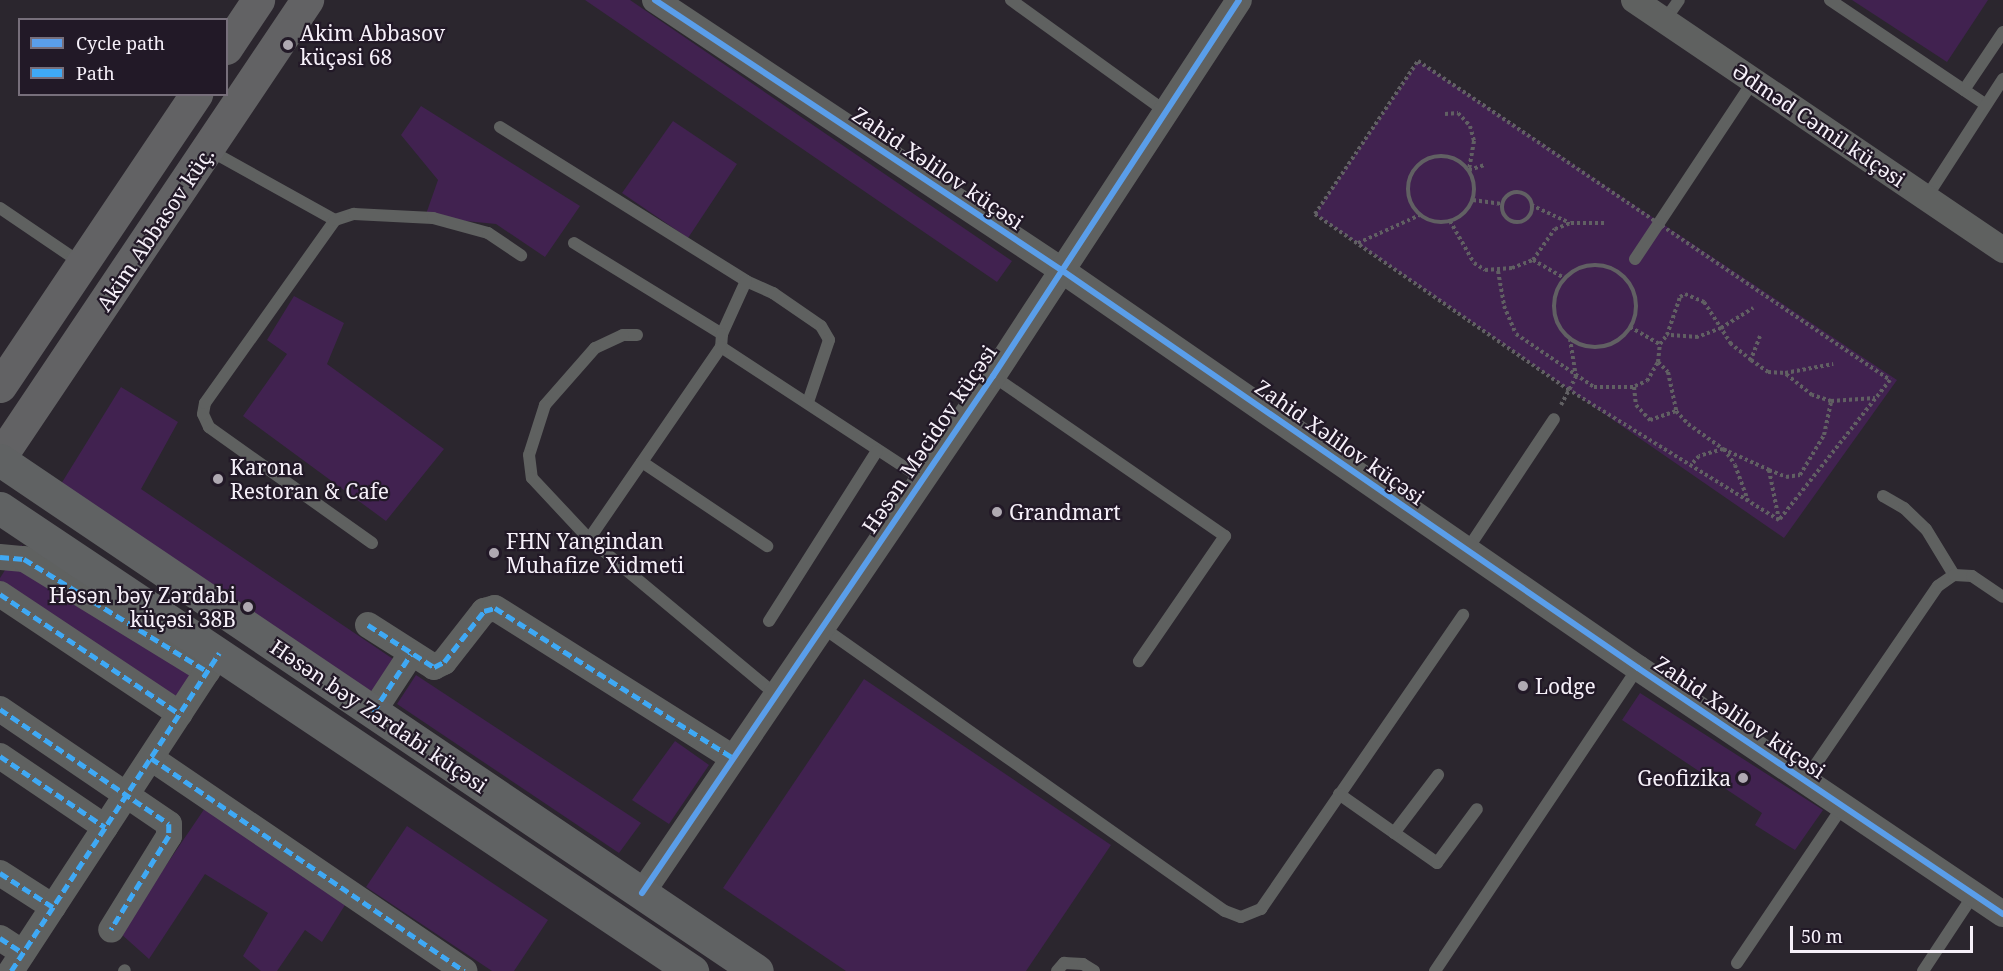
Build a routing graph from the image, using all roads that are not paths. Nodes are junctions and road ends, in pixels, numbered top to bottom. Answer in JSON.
{"nodes":[{"id":1,"x":258,"y":0,"type":"edge"},
{"id":2,"x":307,"y":0,"type":"edge"},
{"id":3,"x":655,"y":0,"type":"edge"},
{"id":4,"x":1011,"y":0,"type":"edge"},
{"id":5,"x":1239,"y":0,"type":"edge"},
{"id":6,"x":1634,"y":0,"type":"edge"},
{"id":7,"x":1830,"y":0,"type":"edge"},
{"id":8,"x":1672,"y":10,"type":"edge"},
{"id":9,"x":2003,"y":32,"type":"edge"},
{"id":10,"x":228,"y":45,"type":"edge"},
{"id":11,"x":2003,"y":79,"type":"edge"},
{"id":12,"x":1754,"y":80,"type":"junction"},
{"id":13,"x":1965,"y":90,"type":"junction"},
{"id":14,"x":195,"y":96,"type":"edge"},
{"id":15,"x":1985,"y":104,"type":"junction"},
{"id":16,"x":1165,"y":111,"type":"junction"},
{"id":17,"x":174,"y":126,"type":"junction"},
{"id":18,"x":500,"y":128,"type":"dead end"},
{"id":19,"x":208,"y":149,"type":"junction"},
{"id":20,"x":1926,"y":198,"type":"junction"},
{"id":21,"x":0,"y":208,"type":"edge"},
{"id":22,"x":335,"y":220,"type":"junction"},
{"id":23,"x":574,"y":243,"type":"dead end"},
{"id":24,"x":2003,"y":250,"type":"edge"},
{"id":25,"x":521,"y":255,"type":"dead end"},
{"id":26,"x":1635,"y":259,"type":"dead end"},
{"id":27,"x":82,"y":264,"type":"junction"},
{"id":28,"x":1060,"y":269,"type":"junction"},
{"id":29,"x":746,"y":281,"type":"junction"},
{"id":30,"x":637,"y":335,"type":"dead end"},
{"id":31,"x":722,"y":340,"type":"junction"},
{"id":32,"x":993,"y":375,"type":"junction"},
{"id":33,"x":0,"y":386,"type":"edge"},
{"id":34,"x":808,"y":402,"type":"junction"},
{"id":35,"x":1554,"y":419,"type":"road end"},
{"id":36,"x":877,"y":451,"type":"junction"},
{"id":37,"x":0,"y":458,"type":"edge"},
{"id":38,"x":642,"y":462,"type":"junction"},
{"id":39,"x":923,"y":479,"type":"junction"},
{"id":40,"x":1883,"y":496,"type":"dead end"},
{"id":41,"x":0,"y":508,"type":"edge"},
{"id":42,"x":589,"y":539,"type":"junction"},
{"id":43,"x":372,"y":543,"type":"dead end"},
{"id":44,"x":767,"y":546,"type":"dead end"},
{"id":45,"x":1467,"y":550,"type":"junction"},
{"id":46,"x":0,"y":557,"type":"edge"},
{"id":47,"x":1954,"y":575,"type":"junction"},
{"id":48,"x":0,"y":594,"type":"edge"},
{"id":49,"x":2003,"y":597,"type":"edge"},
{"id":50,"x":1464,"y":615,"type":"dead end"},
{"id":51,"x":770,"y":621,"type":"dead end"},
{"id":52,"x":368,"y":625,"type":"dead end"},
{"id":53,"x":822,"y":627,"type":"junction"},
{"id":54,"x":411,"y":654,"type":"junction"},
{"id":55,"x":1139,"y":661,"type":"dead end"},
{"id":56,"x":213,"y":662,"type":"junction"},
{"id":57,"x":1638,"y":668,"type":"junction"},
{"id":58,"x":776,"y":694,"type":"junction"},
{"id":59,"x":0,"y":709,"type":"edge"},
{"id":60,"x":374,"y":712,"type":"junction"},
{"id":61,"x":180,"y":714,"type":"junction"},
{"id":62,"x":0,"y":756,"type":"edge"},
{"id":63,"x":151,"y":758,"type":"junction"},
{"id":64,"x":734,"y":758,"type":"junction"},
{"id":65,"x":1438,"y":775,"type":"dead end"},
{"id":66,"x":1805,"y":780,"type":"junction"},
{"id":67,"x":128,"y":793,"type":"junction"},
{"id":68,"x":1339,"y":794,"type":"junction"},
{"id":69,"x":1843,"y":806,"type":"junction"},
{"id":70,"x":1477,"y":809,"type":"dead end"},
{"id":71,"x":105,"y":827,"type":"junction"},
{"id":72,"x":1394,"y":833,"type":"junction"},
{"id":73,"x":0,"y":873,"type":"edge"},
{"id":74,"x":642,"y":893,"type":"junction"},
{"id":75,"x":1974,"y":894,"type":"junction"},
{"id":76,"x":53,"y":907,"type":"junction"},
{"id":77,"x":2003,"y":914,"type":"edge"},
{"id":78,"x":111,"y":930,"type":"dead end"},
{"id":79,"x":0,"y":938,"type":"edge"},
{"id":80,"x":17,"y":962,"type":"edge"},
{"id":81,"x":1737,"y":963,"type":"dead end"},
{"id":82,"x":465,"y":971,"type":"edge"},
{"id":83,"x":692,"y":971,"type":"edge"},
{"id":84,"x":757,"y":971,"type":"edge"},
{"id":85,"x":1057,"y":971,"type":"edge"},
{"id":86,"x":1094,"y":971,"type":"edge"},
{"id":87,"x":1435,"y":971,"type":"edge"},
{"id":88,"x":1923,"y":971,"type":"edge"}],
"edges":[{"from":1,"to":10,"type":"main road"},
{"from":2,"to":19,"type":"main road","name":"Akim Abbasov küç."},
{"from":3,"to":28,"type":"street","name":"Zahid Xəlilov küçəsi"},
{"from":4,"to":16,"type":"lane"},
{"from":5,"to":16,"type":"street","name":"Həsən Məcidov küçəsi"},
{"from":6,"to":8,"type":"street","name":"Ədməd Cəmil küçəsi"},
{"from":7,"to":13,"type":"lane"},
{"from":8,"to":12,"type":"street","name":"Ədməd Cəmil küçəsi"},
{"from":9,"to":13,"type":"lane"},
{"from":11,"to":15,"type":"lane"},
{"from":12,"to":20,"type":"street","name":"Ədməd Cəmil küçəsi"},
{"from":12,"to":26,"type":"lane"},
{"from":13,"to":15,"type":"lane"},
{"from":14,"to":17,"type":"main road","name":"Akim Abbasov küç."},
{"from":15,"to":20,"type":"lane"},
{"from":16,"to":28,"type":"street","name":"Həsən Məcidov küçəsi"},
{"from":17,"to":19,"type":"main road"},
{"from":17,"to":27,"type":"main road","name":"Akim Abbasov küç."},
{"from":18,"to":29,"type":"lane"},
{"from":19,"to":22,"type":"lane"},
{"from":19,"to":37,"type":"main road","name":"Akim Abbasov küç."},
{"from":20,"to":24,"type":"street","name":"Ədməd Cəmil küçəsi"},
{"from":21,"to":27,"type":"lane"},
{"from":22,"to":25,"type":"lane"},
{"from":22,"to":43,"type":"lane"},
{"from":23,"to":31,"type":"lane"},
{"from":27,"to":33,"type":"main road","name":"Akim Abbasov küç."},
{"from":28,"to":32,"type":"street","name":"Həsən Məcidov küçəsi"},
{"from":28,"to":45,"type":"street","name":"Zahid Xəlilov küçəsi"},
{"from":29,"to":31,"type":"lane"},
{"from":29,"to":34,"type":"lane"},
{"from":30,"to":42,"type":"lane"},
{"from":31,"to":34,"type":"lane"},
{"from":31,"to":38,"type":"lane"},
{"from":32,"to":39,"type":"street","name":"Həsən Məcidov küçəsi"},
{"from":32,"to":55,"type":"lane"},
{"from":34,"to":36,"type":"lane"},
{"from":35,"to":45,"type":"lane"},
{"from":36,"to":39,"type":"lane"},
{"from":36,"to":51,"type":"lane"},
{"from":37,"to":60,"type":"main road","name":"Həsən bəy Zərdabi küçəsi"},
{"from":38,"to":42,"type":"lane"},
{"from":38,"to":44,"type":"lane"},
{"from":39,"to":53,"type":"street","name":"Həsən Məcidov küçəsi"},
{"from":40,"to":47,"type":"lane"},
{"from":41,"to":56,"type":"main road","name":"Həsən bəy Zərdabi küçəsi"},
{"from":42,"to":58,"type":"lane"},
{"from":45,"to":57,"type":"street","name":"Zahid Xəlilov küçəsi"},
{"from":46,"to":56,"type":"street"},
{"from":47,"to":49,"type":"lane"},
{"from":47,"to":66,"type":"lane"},
{"from":48,"to":61,"type":"street"},
{"from":50,"to":68,"type":"lane"},
{"from":52,"to":54,"type":"street"},
{"from":53,"to":58,"type":"street","name":"Həsən Məcidov küçəsi"},
{"from":53,"to":68,"type":"lane"},
{"from":54,"to":60,"type":"street"},
{"from":54,"to":64,"type":"street"},
{"from":56,"to":61,"type":"street"},
{"from":56,"to":83,"type":"main road","name":"Həsən bəy Zərdabi küçəsi"},
{"from":57,"to":66,"type":"street","name":"Zahid Xəlilov küçəsi"},
{"from":57,"to":87,"type":"lane"},
{"from":58,"to":64,"type":"street","name":"Həsən Məcidov küçəsi"},
{"from":59,"to":67,"type":"street"},
{"from":60,"to":74,"type":"main road","name":"Həsən bəy Zərdabi küçəsi"},
{"from":61,"to":63,"type":"street"},
{"from":62,"to":71,"type":"street"},
{"from":63,"to":67,"type":"street"},
{"from":63,"to":82,"type":"street"},
{"from":64,"to":74,"type":"street","name":"Həsən Məcidov küçəsi"},
{"from":65,"to":72,"type":"lane"},
{"from":66,"to":69,"type":"street","name":"Zahid Xəlilov küçəsi"},
{"from":67,"to":71,"type":"street"},
{"from":67,"to":78,"type":"street"},
{"from":68,"to":72,"type":"lane"},
{"from":69,"to":75,"type":"street","name":"Zahid Xəlilov küçəsi"},
{"from":69,"to":81,"type":"lane"},
{"from":70,"to":72,"type":"lane"},
{"from":71,"to":76,"type":"street"},
{"from":73,"to":76,"type":"street"},
{"from":74,"to":84,"type":"main road","name":"Həsən bəy Zərdabi küçəsi"},
{"from":75,"to":77,"type":"street","name":"Zahid Xəlilov küçəsi"},
{"from":75,"to":88,"type":"lane"},
{"from":76,"to":80,"type":"street"},
{"from":79,"to":80,"type":"street"},
{"from":85,"to":86,"type":"lane"}]}
